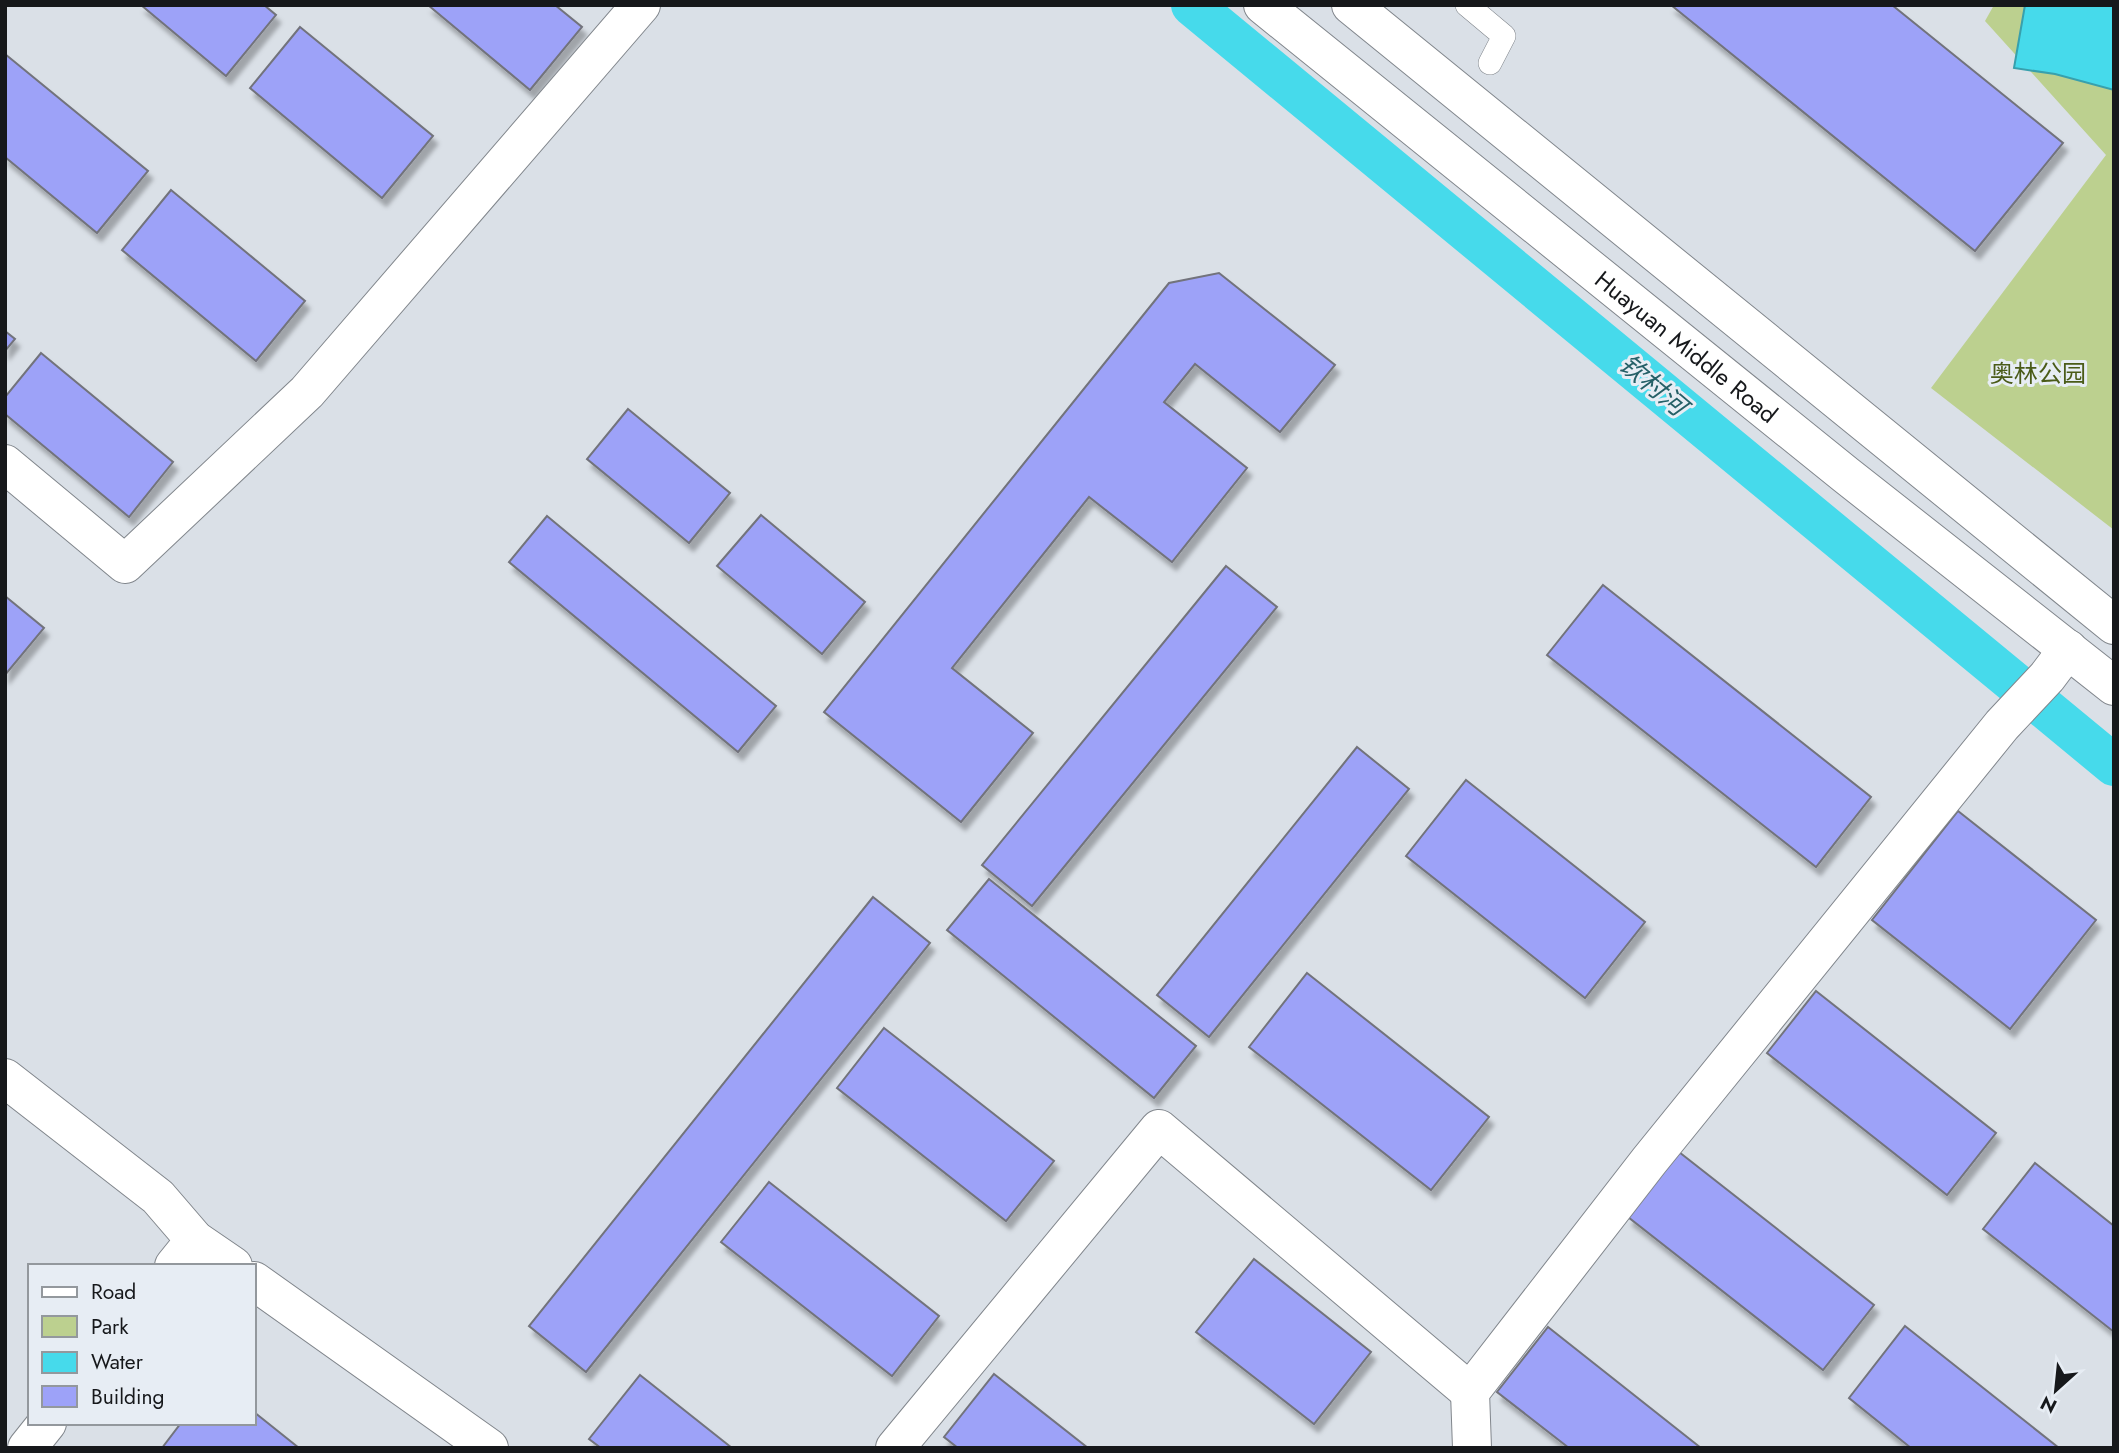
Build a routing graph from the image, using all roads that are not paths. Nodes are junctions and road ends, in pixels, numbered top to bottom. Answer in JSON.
{"nodes":[{"id":1,"x":641,"y":5,"type":"edge"},
{"id":2,"x":1263,"y":5,"type":"edge"},
{"id":3,"x":1351,"y":5,"type":"edge"},
{"id":4,"x":1467,"y":5,"type":"edge"},
{"id":5,"x":1490,"y":63,"type":"dead end"},
{"id":6,"x":5,"y":464,"type":"edge"},
{"id":7,"x":2114,"y":625,"type":"edge"},
{"id":8,"x":2058,"y":663,"type":"junction"},
{"id":9,"x":2114,"y":686,"type":"edge"},
{"id":10,"x":5,"y":1078,"type":"edge"},
{"id":11,"x":185,"y":1253,"type":"edge"},
{"id":12,"x":226,"y":1264,"type":"edge"},
{"id":13,"x":256,"y":1282,"type":"edge"},
{"id":14,"x":1470,"y":1392,"type":"junction"},
{"id":15,"x":45,"y":1425,"type":"edge"},
{"id":16,"x":27,"y":1448,"type":"edge"},
{"id":17,"x":489,"y":1448,"type":"edge"},
{"id":18,"x":895,"y":1448,"type":"edge"},
{"id":19,"x":1472,"y":1448,"type":"edge"}],
"edges":[{"from":1,"to":6,"type":"street"},
{"from":2,"to":8,"type":"street","name":"Huayuan Middle Road"},
{"from":3,"to":7,"type":"street"},
{"from":4,"to":5,"type":"lane"},
{"from":8,"to":9,"type":"street","name":"Huayuan Middle Road"},
{"from":8,"to":14,"type":"street"},
{"from":10,"to":11,"type":"street"},
{"from":11,"to":12,"type":"street"},
{"from":13,"to":17,"type":"street"},
{"from":14,"to":18,"type":"street"},
{"from":14,"to":19,"type":"street"},
{"from":15,"to":16,"type":"street"}]}
